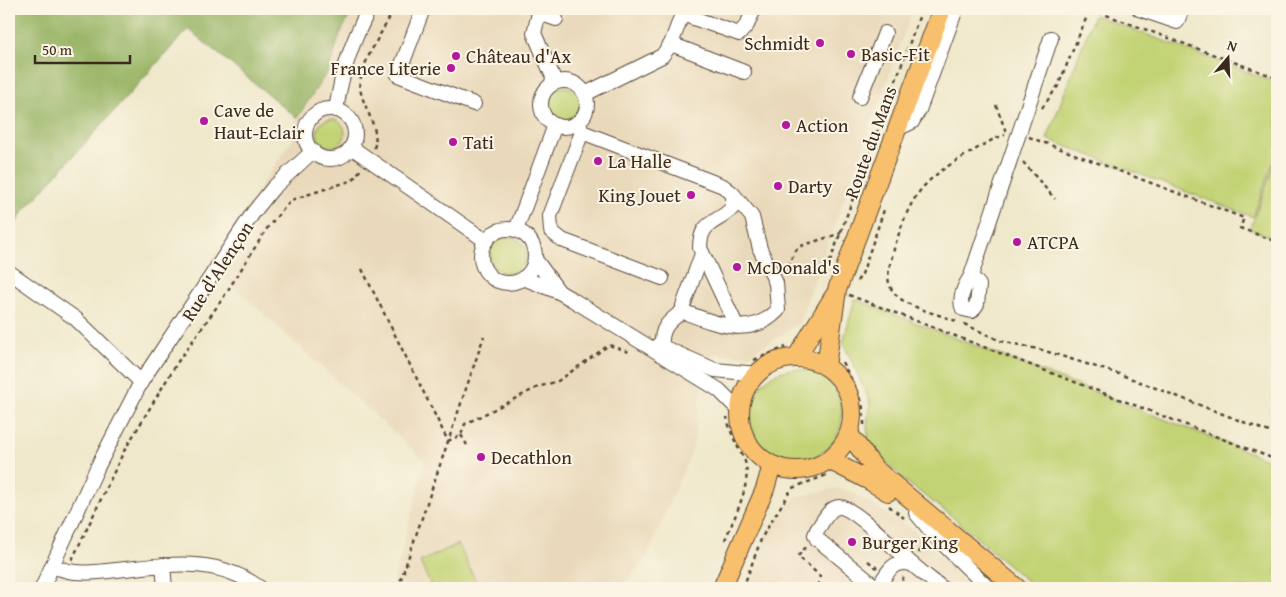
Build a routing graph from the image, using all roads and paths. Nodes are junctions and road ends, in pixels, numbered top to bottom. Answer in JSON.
{"nodes":[{"id":1,"x":369,"y":9,"type":"edge"},
{"id":2,"x":394,"y":9,"type":"edge"},
{"id":3,"x":423,"y":9,"type":"edge"},
{"id":4,"x":754,"y":9,"type":"edge"},
{"id":5,"x":922,"y":9,"type":"edge"},
{"id":6,"x":942,"y":9,"type":"edge"},
{"id":7,"x":956,"y":9,"type":"edge"},
{"id":8,"x":1139,"y":9,"type":"edge"},
{"id":9,"x":1182,"y":9,"type":"edge"},
{"id":10,"x":539,"y":11,"type":"edge"},
{"id":11,"x":683,"y":11,"type":"edge"},
{"id":12,"x":556,"y":19,"type":"dead end"},
{"id":13,"x":884,"y":33,"type":"dead end"},
{"id":14,"x":1051,"y":38,"type":"dead end"},
{"id":15,"x":671,"y":44,"type":"junction"},
{"id":16,"x":744,"y":72,"type":"dead end"},
{"id":17,"x":1277,"y":78,"type":"edge"},
{"id":18,"x":552,"y":84,"type":"junction"},
{"id":19,"x":585,"y":94,"type":"junction"},
{"id":20,"x":860,"y":97,"type":"dead end"},
{"id":21,"x":474,"y":104,"type":"dead end"},
{"id":22,"x":996,"y":105,"type":"dead end"},
{"id":23,"x":336,"y":110,"type":"junction"},
{"id":24,"x":1041,"y":110,"type":"dead end"},
{"id":25,"x":555,"y":125,"type":"junction"},
{"id":26,"x":580,"y":127,"type":"junction"},
{"id":27,"x":897,"y":129,"type":"junction"},
{"id":28,"x":1020,"y":134,"type":"junction"},
{"id":29,"x":351,"y":147,"type":"junction"},
{"id":30,"x":313,"y":151,"type":"junction"},
{"id":31,"x":1014,"y":152,"type":"junction"},
{"id":32,"x":368,"y":158,"type":"junction"},
{"id":33,"x":733,"y":194,"type":"junction"},
{"id":34,"x":1055,"y":199,"type":"dead end"},
{"id":35,"x":887,"y":202,"type":"dead end"},
{"id":36,"x":516,"y":230,"type":"junction"},
{"id":37,"x":840,"y":232,"type":"junction"},
{"id":38,"x":486,"y":241,"type":"junction"},
{"id":39,"x":1277,"y":242,"type":"edge"},
{"id":40,"x":702,"y":254,"type":"junction"},
{"id":41,"x":535,"y":259,"type":"junction"},
{"id":42,"x":362,"y":269,"type":"dead end"},
{"id":43,"x":9,"y":272,"type":"edge"},
{"id":44,"x":971,"y":276,"type":"dead end"},
{"id":45,"x":523,"y":278,"type":"junction"},
{"id":46,"x":662,"y":278,"type":"dead end"},
{"id":47,"x":775,"y":280,"type":"junction"},
{"id":48,"x":856,"y":282,"type":"dead end"},
{"id":49,"x":842,"y":291,"type":"junction"},
{"id":50,"x":559,"y":292,"type":"junction"},
{"id":51,"x":683,"y":311,"type":"junction"},
{"id":52,"x":618,"y":328,"type":"junction"},
{"id":53,"x":737,"y":328,"type":"junction"},
{"id":54,"x":484,"y":336,"type":"dead end"},
{"id":55,"x":635,"y":339,"type":"junction"},
{"id":56,"x":662,"y":347,"type":"junction"},
{"id":57,"x":795,"y":351,"type":"junction"},
{"id":58,"x":833,"y":362,"type":"junction"},
{"id":59,"x":754,"y":368,"type":"junction"},
{"id":60,"x":141,"y":382,"type":"junction"},
{"id":61,"x":733,"y":411,"type":"junction"},
{"id":62,"x":461,"y":434,"type":"junction"},
{"id":63,"x":856,"y":434,"type":"junction"},
{"id":64,"x":1277,"y":435,"type":"edge"},
{"id":65,"x":448,"y":441,"type":"junction"},
{"id":66,"x":467,"y":445,"type":"dead end"},
{"id":67,"x":829,"y":460,"type":"junction"},
{"id":68,"x":1277,"y":460,"type":"edge"},
{"id":69,"x":772,"y":465,"type":"junction"},
{"id":70,"x":916,"y":513,"type":"junction"},
{"id":71,"x":816,"y":536,"type":"junction"},
{"id":72,"x":722,"y":548,"type":"dead end"},
{"id":73,"x":911,"y":564,"type":"junction"},
{"id":74,"x":163,"y":566,"type":"junction"},
{"id":75,"x":59,"y":569,"type":"junction"},
{"id":76,"x":42,"y":588,"type":"edge"},
{"id":77,"x":165,"y":588,"type":"edge"},
{"id":78,"x":260,"y":588,"type":"edge"},
{"id":79,"x":398,"y":588,"type":"edge"},
{"id":80,"x":722,"y":588,"type":"edge"},
{"id":81,"x":817,"y":588,"type":"edge"},
{"id":82,"x":878,"y":588,"type":"edge"},
{"id":83,"x":942,"y":588,"type":"edge"},
{"id":84,"x":988,"y":588,"type":"edge"},
{"id":85,"x":1006,"y":588,"type":"edge"},
{"id":86,"x":1017,"y":588,"type":"edge"}],
"edges":[{"from":1,"to":23,"type":"street"},
{"from":2,"to":32,"type":"path","name":"Rue d'Alençon"},
{"from":3,"to":21,"type":"street"},
{"from":4,"to":11,"type":"street"},
{"from":5,"to":37,"type":"path"},
{"from":6,"to":27,"type":"main road","name":"Route du Mans"},
{"from":7,"to":27,"type":"street"},
{"from":8,"to":9,"type":"street"},
{"from":10,"to":12,"type":"street"},
{"from":10,"to":18,"type":"street"},
{"from":11,"to":15,"type":"street"},
{"from":13,"to":20,"type":"street"},
{"from":14,"to":28,"type":"street"},
{"from":15,"to":16,"type":"street"},
{"from":15,"to":19,"type":"street"},
{"from":17,"to":24,"type":"path"},
{"from":18,"to":19,"type":"street"},
{"from":18,"to":25,"type":"street"},
{"from":19,"to":26,"type":"street"},
{"from":22,"to":64,"type":"path"},
{"from":23,"to":29,"type":"street"},
{"from":23,"to":30,"type":"street"},
{"from":25,"to":26,"type":"street"},
{"from":25,"to":36,"type":"street"},
{"from":26,"to":33,"type":"street"},
{"from":26,"to":46,"type":"street"},
{"from":27,"to":49,"type":"main road","name":"Route du Mans"},
{"from":28,"to":31,"type":"street"},
{"from":28,"to":39,"type":"path"},
{"from":29,"to":30,"type":"street"},
{"from":29,"to":32,"type":"street"},
{"from":30,"to":60,"type":"street","name":"Rue d'Alençon"},
{"from":31,"to":34,"type":"path"},
{"from":31,"to":44,"type":"street"},
{"from":32,"to":38,"type":"street"},
{"from":32,"to":75,"type":"path","name":"Rue d'Alençon"},
{"from":33,"to":40,"type":"street"},
{"from":33,"to":47,"type":"street"},
{"from":35,"to":48,"type":"path"},
{"from":36,"to":38,"type":"street"},
{"from":36,"to":41,"type":"street"},
{"from":37,"to":47,"type":"path"},
{"from":37,"to":49,"type":"path"},
{"from":38,"to":45,"type":"street"},
{"from":40,"to":51,"type":"street"},
{"from":40,"to":53,"type":"street"},
{"from":41,"to":45,"type":"street"},
{"from":41,"to":50,"type":"street"},
{"from":42,"to":65,"type":"path"},
{"from":43,"to":60,"type":"street"},
{"from":45,"to":50,"type":"street"},
{"from":47,"to":53,"type":"street"},
{"from":49,"to":57,"type":"main road","name":"Route du Mans"},
{"from":49,"to":58,"type":"main road","name":"Route du Mans"},
{"from":49,"to":68,"type":"path"},
{"from":50,"to":52,"type":"street"},
{"from":51,"to":53,"type":"street"},
{"from":51,"to":56,"type":"street"},
{"from":52,"to":55,"type":"street"},
{"from":52,"to":56,"type":"street"},
{"from":54,"to":65,"type":"path"},
{"from":55,"to":61,"type":"street"},
{"from":55,"to":62,"type":"path"},
{"from":56,"to":59,"type":"street"},
{"from":57,"to":58,"type":"main road"},
{"from":57,"to":59,"type":"path"},
{"from":57,"to":59,"type":"main road"},
{"from":58,"to":63,"type":"main road"},
{"from":58,"to":63,"type":"path"},
{"from":59,"to":61,"type":"main road"},
{"from":60,"to":75,"type":"street","name":"Rue d'Alençon"},
{"from":61,"to":69,"type":"main road"},
{"from":61,"to":72,"type":"path"},
{"from":62,"to":65,"type":"path"},
{"from":62,"to":66,"type":"path"},
{"from":63,"to":67,"type":"main road"},
{"from":63,"to":86,"type":"main road"},
{"from":65,"to":79,"type":"path"},
{"from":67,"to":69,"type":"main road"},
{"from":67,"to":70,"type":"main road"},
{"from":69,"to":80,"type":"main road"},
{"from":70,"to":84,"type":"street"},
{"from":70,"to":85,"type":"main road"},
{"from":71,"to":73,"type":"street"},
{"from":71,"to":81,"type":"path"},
{"from":71,"to":82,"type":"street"},
{"from":73,"to":82,"type":"street"},
{"from":73,"to":83,"type":"street"},
{"from":74,"to":75,"type":"street"},
{"from":74,"to":77,"type":"street"},
{"from":74,"to":78,"type":"street"},
{"from":75,"to":76,"type":"street","name":"Rue d'Alençon"}]}
